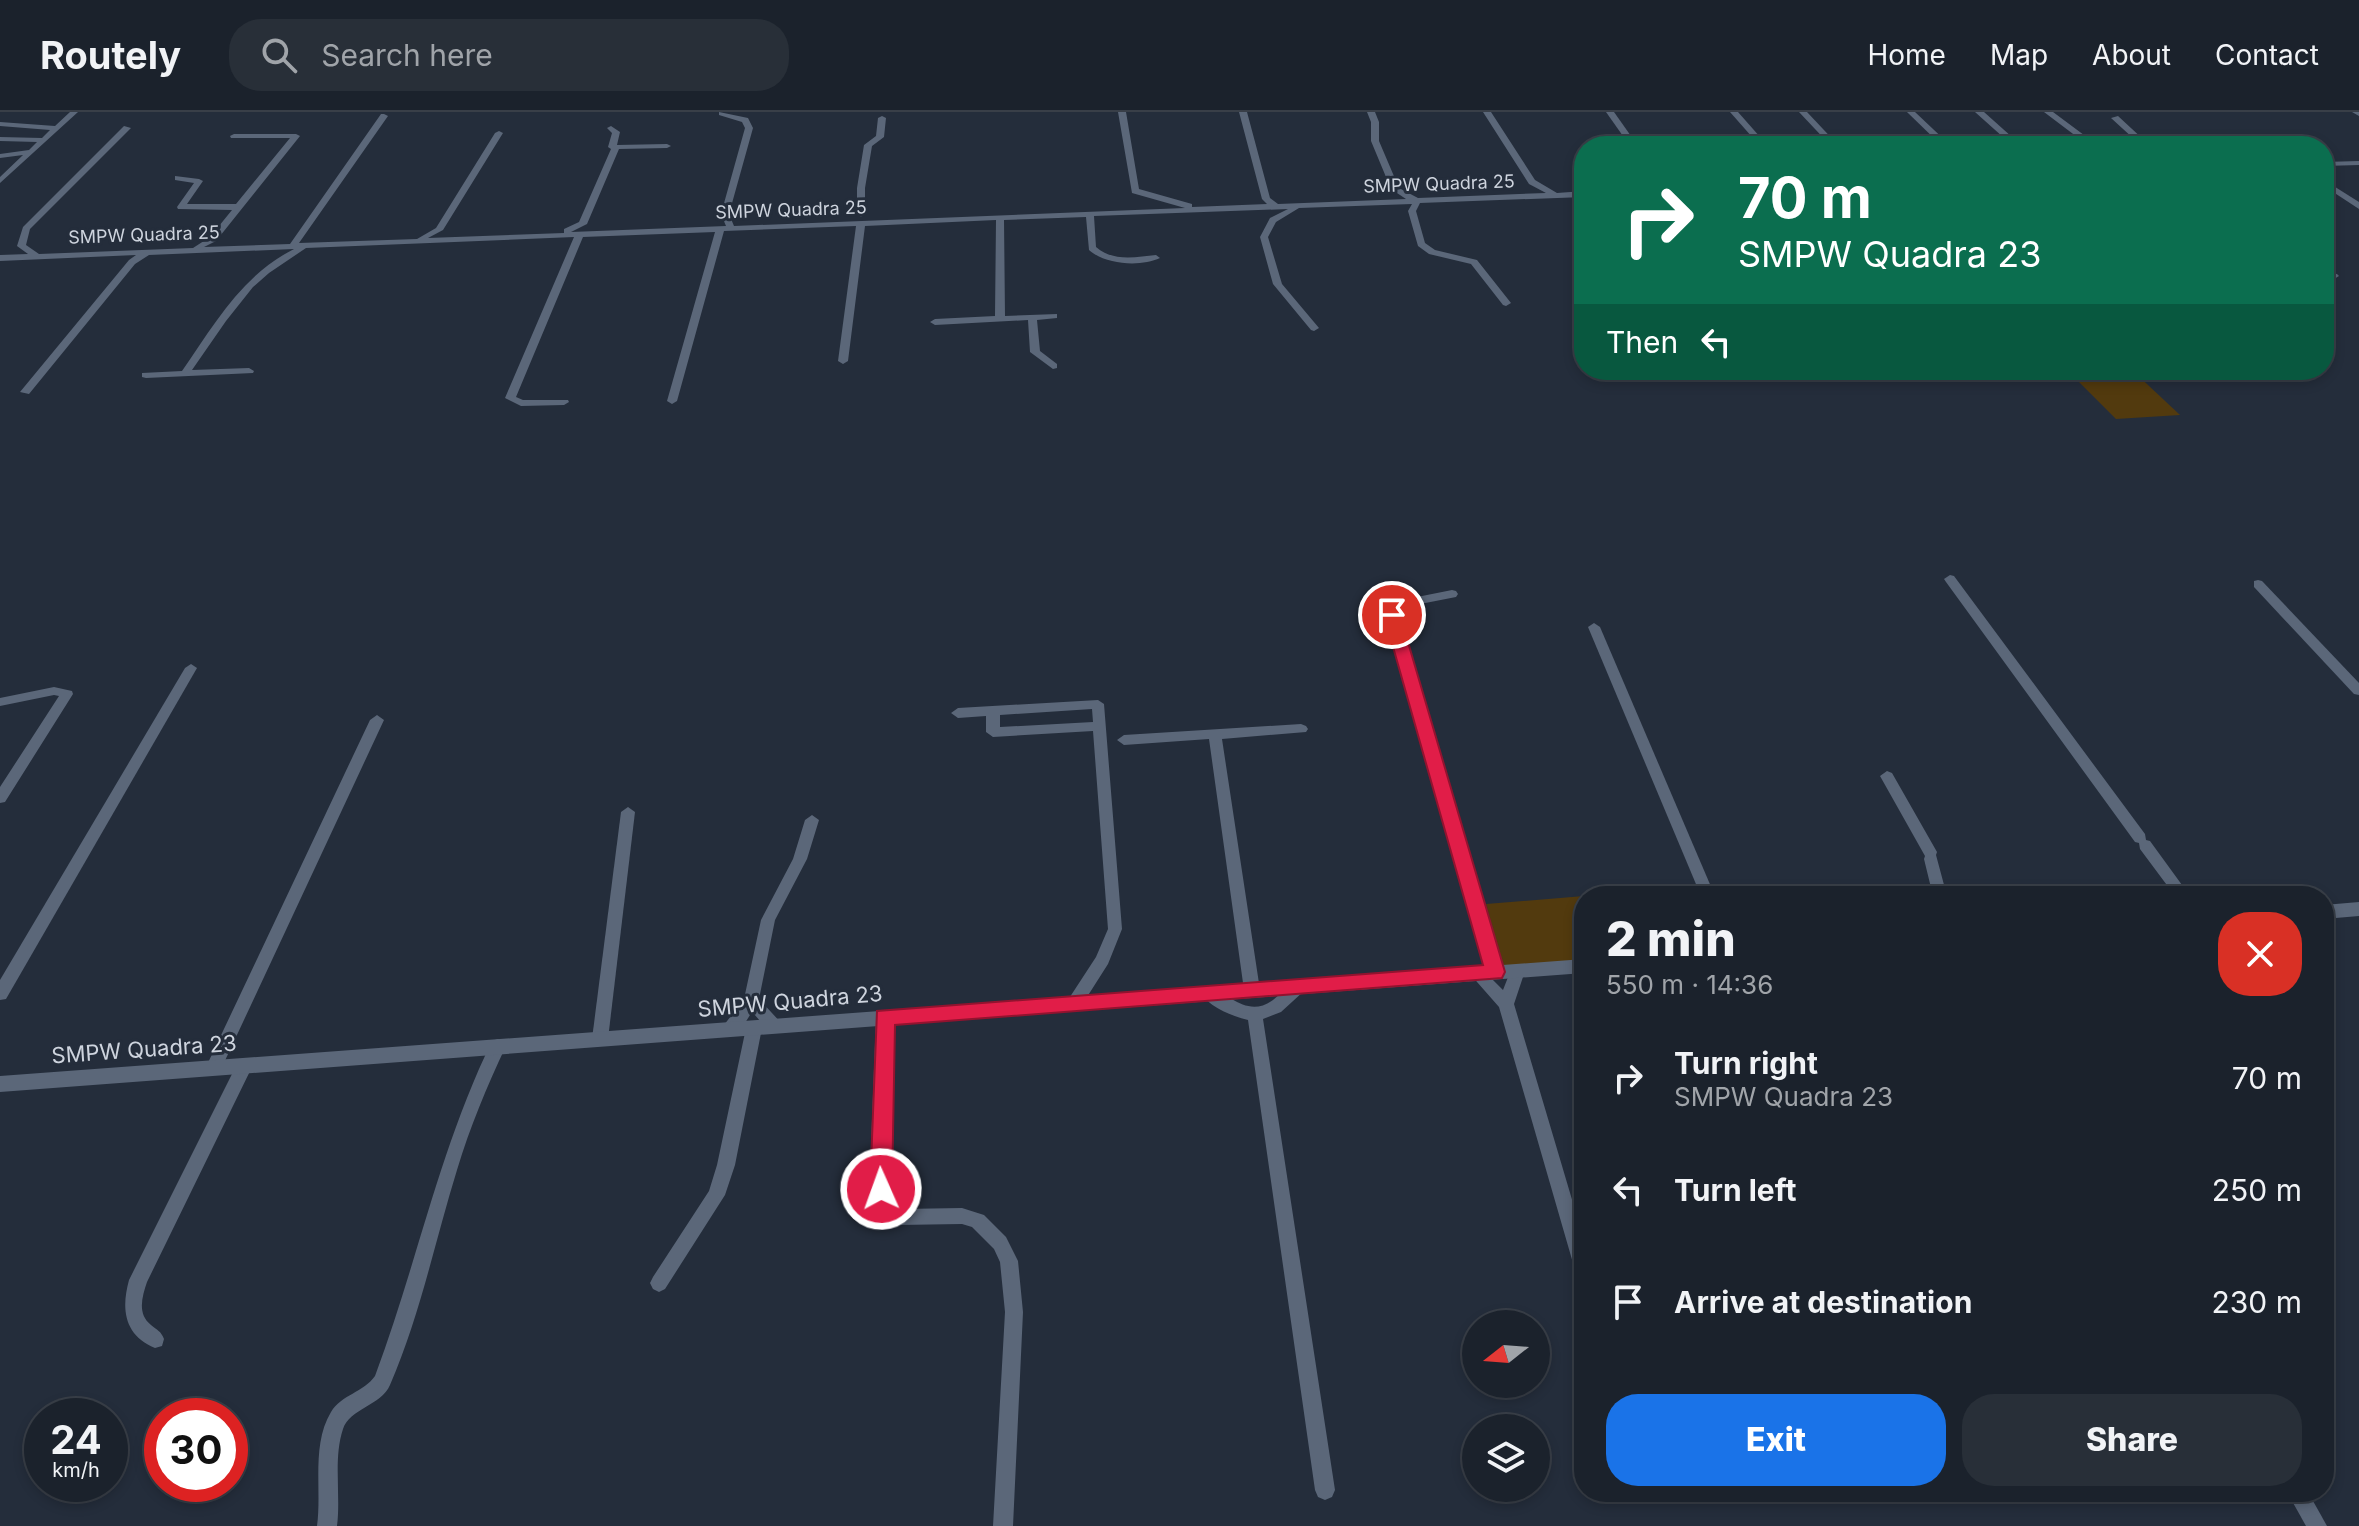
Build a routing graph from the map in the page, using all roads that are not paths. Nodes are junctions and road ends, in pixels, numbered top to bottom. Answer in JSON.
{"nodes":[{"id":1,"x":74,"y":112,"type":"edge"},
{"id":2,"x":1122,"y":112,"type":"edge"},
{"id":3,"x":1243,"y":112,"type":"edge"},
{"id":4,"x":1371,"y":112,"type":"edge"},
{"id":5,"x":1487,"y":112,"type":"edge"},
{"id":6,"x":1610,"y":112,"type":"edge"},
{"id":7,"x":1734,"y":112,"type":"edge"},
{"id":8,"x":1803,"y":112,"type":"edge"},
{"id":9,"x":1911,"y":112,"type":"edge"},
{"id":10,"x":1979,"y":112,"type":"edge"},
{"id":11,"x":2048,"y":112,"type":"edge"},
{"id":12,"x":722,"y":113,"type":"edge"},
{"id":13,"x":384,"y":116,"type":"dead end"},
{"id":14,"x":882,"y":118,"type":"dead end"},
{"id":15,"x":2115,"y":118,"type":"dead end"},
{"id":16,"x":0,"y":124,"type":"edge"},
{"id":17,"x":57,"y":128,"type":"junction"},
{"id":18,"x":127,"y":128,"type":"dead end"},
{"id":19,"x":611,"y":128,"type":"dead end"},
{"id":20,"x":499,"y":133,"type":"dead end"},
{"id":21,"x":234,"y":136,"type":"dead end"},
{"id":22,"x":1627,"y":136,"type":"edge"},
{"id":23,"x":1755,"y":136,"type":"edge"},
{"id":24,"x":1826,"y":136,"type":"edge"},
{"id":25,"x":1936,"y":136,"type":"edge"},
{"id":26,"x":2007,"y":136,"type":"edge"},
{"id":27,"x":2081,"y":136,"type":"edge"},
{"id":28,"x":2135,"y":136,"type":"edge"},
{"id":29,"x":0,"y":139,"type":"edge"},
{"id":30,"x":44,"y":140,"type":"junction"},
{"id":31,"x":667,"y":146,"type":"dead end"},
{"id":32,"x":616,"y":148,"type":"junction"},
{"id":33,"x":30,"y":152,"type":"junction"},
{"id":34,"x":0,"y":156,"type":"edge"},
{"id":35,"x":2359,"y":163,"type":"edge"},
{"id":36,"x":2334,"y":164,"type":"edge"},
{"id":37,"x":178,"y":178,"type":"dead end"},
{"id":38,"x":0,"y":181,"type":"edge"},
{"id":39,"x":1395,"y":189,"type":"junction"},
{"id":40,"x":2334,"y":189,"type":"edge"},
{"id":41,"x":1574,"y":194,"type":"edge"},
{"id":42,"x":1558,"y":195,"type":"junction"},
{"id":43,"x":1417,"y":201,"type":"junction"},
{"id":44,"x":1386,"y":202,"type":"junction"},
{"id":45,"x":1268,"y":205,"type":"junction"},
{"id":46,"x":1298,"y":205,"type":"junction"},
{"id":47,"x":2359,"y":206,"type":"edge"},
{"id":48,"x":237,"y":207,"type":"junction"},
{"id":49,"x":1201,"y":210,"type":"junction"},
{"id":50,"x":1090,"y":214,"type":"junction"},
{"id":51,"x":1000,"y":218,"type":"junction"},
{"id":52,"x":861,"y":219,"type":"junction"},
{"id":53,"x":1273,"y":220,"type":"junction"},
{"id":54,"x":582,"y":229,"type":"junction"},
{"id":55,"x":720,"y":229,"type":"junction"},
{"id":56,"x":731,"y":229,"type":"junction"},
{"id":57,"x":439,"y":230,"type":"junction"},
{"id":58,"x":417,"y":240,"type":"junction"},
{"id":59,"x":449,"y":240,"type":"junction"},
{"id":60,"x":213,"y":243,"type":"junction"},
{"id":61,"x":293,"y":245,"type":"junction"},
{"id":62,"x":314,"y":245,"type":"junction"},
{"id":63,"x":135,"y":251,"type":"junction"},
{"id":64,"x":149,"y":251,"type":"junction"},
{"id":65,"x":36,"y":255,"type":"junction"},
{"id":66,"x":0,"y":258,"type":"edge"},
{"id":67,"x":1156,"y":258,"type":"dead end"},
{"id":68,"x":132,"y":262,"type":"junction"},
{"id":69,"x":1506,"y":303,"type":"dead end"},
{"id":70,"x":1054,"y":316,"type":"dead end"},
{"id":71,"x":1032,"y":317,"type":"junction"},
{"id":72,"x":1000,"y":319,"type":"junction"},
{"id":73,"x":935,"y":322,"type":"dead end"},
{"id":74,"x":1314,"y":328,"type":"dead end"},
{"id":75,"x":843,"y":361,"type":"dead end"},
{"id":76,"x":1053,"y":366,"type":"dead end"},
{"id":77,"x":249,"y":371,"type":"dead end"},
{"id":78,"x":186,"y":372,"type":"junction"},
{"id":79,"x":146,"y":375,"type":"dead end"},
{"id":80,"x":25,"y":392,"type":"dead end"},
{"id":81,"x":672,"y":401,"type":"dead end"},
{"id":82,"x":564,"y":402,"type":"dead end"},
{"id":83,"x":1950,"y":579,"type":"dead end"},
{"id":84,"x":2258,"y":584,"type":"dead end"},
{"id":85,"x":1452,"y":594,"type":"dead end"},
{"id":86,"x":1594,"y":627,"type":"dead end"},
{"id":87,"x":191,"y":668,"type":"dead end"},
{"id":88,"x":2359,"y":691,"type":"edge"},
{"id":89,"x":0,"y":702,"type":"edge"},
{"id":90,"x":993,"y":710,"type":"junction"},
{"id":91,"x":958,"y":713,"type":"dead end"},
{"id":92,"x":377,"y":720,"type":"dead end"},
{"id":93,"x":1100,"y":726,"type":"junction"},
{"id":94,"x":1301,"y":729,"type":"dead end"},
{"id":95,"x":1215,"y":734,"type":"junction"},
{"id":96,"x":1124,"y":740,"type":"dead end"},
{"id":97,"x":1887,"y":776,"type":"dead end"},
{"id":98,"x":0,"y":798,"type":"edge"},
{"id":99,"x":628,"y":812,"type":"dead end"},
{"id":100,"x":812,"y":820,"type":"dead end"},
{"id":101,"x":1704,"y":886,"type":"edge"},
{"id":102,"x":1938,"y":886,"type":"edge"},
{"id":103,"x":2176,"y":886,"type":"edge"},
{"id":104,"x":2359,"y":909,"type":"edge"},
{"id":105,"x":2334,"y":911,"type":"edge"},
{"id":106,"x":0,"y":964,"type":"edge"},
{"id":107,"x":17,"y":964,"type":"junction"},
{"id":108,"x":1574,"y":967,"type":"edge"},
{"id":109,"x":1517,"y":971,"type":"junction"},
{"id":110,"x":1487,"y":973,"type":"junction"},
{"id":111,"x":1299,"y":986,"type":"junction"},
{"id":112,"x":1252,"y":990,"type":"junction"},
{"id":113,"x":1208,"y":993,"type":"junction"},
{"id":114,"x":0,"y":994,"type":"edge"},
{"id":115,"x":751,"y":1001,"type":"junction"},
{"id":116,"x":1074,"y":1003,"type":"junction"},
{"id":117,"x":1506,"y":1004,"type":"junction"},
{"id":118,"x":1255,"y":1016,"type":"junction"},
{"id":119,"x":884,"y":1017,"type":"junction"},
{"id":120,"x":776,"y":1026,"type":"junction"},
{"id":121,"x":754,"y":1028,"type":"junction"},
{"id":122,"x":730,"y":1030,"type":"junction"},
{"id":123,"x":600,"y":1039,"type":"junction"},
{"id":124,"x":498,"y":1046,"type":"junction"},
{"id":125,"x":245,"y":1065,"type":"junction"},
{"id":126,"x":214,"y":1067,"type":"junction"},
{"id":127,"x":0,"y":1084,"type":"edge"},
{"id":128,"x":1574,"y":1236,"type":"edge"},
{"id":129,"x":659,"y":1283,"type":"dead end"},
{"id":130,"x":155,"y":1339,"type":"dead end"},
{"id":131,"x":1325,"y":1490,"type":"dead end"},
{"id":132,"x":2303,"y":1502,"type":"edge"},
{"id":133,"x":327,"y":1526,"type":"edge"},
{"id":134,"x":1003,"y":1526,"type":"edge"},
{"id":135,"x":2317,"y":1526,"type":"edge"}],
"edges":[{"from":1,"to":17,"type":"street"},
{"from":2,"to":49,"type":"street"},
{"from":3,"to":45,"type":"street"},
{"from":4,"to":39,"type":"street"},
{"from":5,"to":42,"type":"street"},
{"from":6,"to":22,"type":"street"},
{"from":7,"to":23,"type":"street"},
{"from":8,"to":24,"type":"street"},
{"from":9,"to":25,"type":"street"},
{"from":10,"to":26,"type":"street"},
{"from":11,"to":27,"type":"street"},
{"from":12,"to":56,"type":"street"},
{"from":13,"to":61,"type":"street"},
{"from":14,"to":52,"type":"street"},
{"from":15,"to":28,"type":"street"},
{"from":16,"to":17,"type":"street"},
{"from":17,"to":30,"type":"street"},
{"from":18,"to":65,"type":"street"},
{"from":19,"to":32,"type":"street"},
{"from":20,"to":57,"type":"street"},
{"from":21,"to":48,"type":"street"},
{"from":29,"to":30,"type":"street"},
{"from":30,"to":33,"type":"street"},
{"from":31,"to":32,"type":"street"},
{"from":32,"to":54,"type":"street"},
{"from":33,"to":34,"type":"street"},
{"from":33,"to":38,"type":"street"},
{"from":35,"to":36,"type":"street"},
{"from":37,"to":48,"type":"street"},
{"from":39,"to":43,"type":"street"},
{"from":39,"to":44,"type":"street"},
{"from":40,"to":47,"type":"street"},
{"from":41,"to":42,"type":"street","name":"SMPW Quadra 25"},
{"from":42,"to":43,"type":"street","name":"SMPW Quadra 25"},
{"from":43,"to":44,"type":"street","name":"SMPW Quadra 25"},
{"from":43,"to":69,"type":"street"},
{"from":44,"to":46,"type":"street","name":"SMPW Quadra 25"},
{"from":45,"to":46,"type":"street","name":"SMPW Quadra 25"},
{"from":45,"to":49,"type":"street","name":"SMPW Quadra 25"},
{"from":45,"to":53,"type":"street"},
{"from":46,"to":53,"type":"street"},
{"from":48,"to":60,"type":"street"},
{"from":49,"to":50,"type":"street","name":"SMPW Quadra 25"},
{"from":50,"to":51,"type":"street","name":"SMPW Quadra 25"},
{"from":50,"to":67,"type":"street"},
{"from":51,"to":52,"type":"street","name":"SMPW Quadra 25"},
{"from":51,"to":72,"type":"street"},
{"from":52,"to":56,"type":"street","name":"SMPW Quadra 25"},
{"from":52,"to":75,"type":"street"},
{"from":53,"to":74,"type":"street"},
{"from":54,"to":55,"type":"street","name":"SMPW Quadra 25"},
{"from":54,"to":59,"type":"street","name":"SMPW Quadra 25"},
{"from":54,"to":82,"type":"street"},
{"from":55,"to":56,"type":"street","name":"SMPW Quadra 25"},
{"from":55,"to":81,"type":"street"},
{"from":57,"to":58,"type":"street"},
{"from":57,"to":59,"type":"street"},
{"from":58,"to":59,"type":"street","name":"SMPW Quadra 25"},
{"from":58,"to":62,"type":"street","name":"SMPW Quadra 25"},
{"from":60,"to":61,"type":"street","name":"SMPW Quadra 25"},
{"from":60,"to":64,"type":"street","name":"SMPW Quadra 25"},
{"from":61,"to":62,"type":"street","name":"SMPW Quadra 25"},
{"from":62,"to":78,"type":"street"},
{"from":63,"to":64,"type":"street","name":"SMPW Quadra 25"},
{"from":63,"to":65,"type":"street","name":"SMPW Quadra 25"},
{"from":63,"to":68,"type":"street"},
{"from":64,"to":68,"type":"street"},
{"from":65,"to":66,"type":"street","name":"SMPW Quadra 25"},
{"from":68,"to":80,"type":"street"},
{"from":70,"to":71,"type":"street"},
{"from":71,"to":72,"type":"street"},
{"from":71,"to":76,"type":"street"},
{"from":72,"to":73,"type":"street"},
{"from":77,"to":78,"type":"street"},
{"from":78,"to":79,"type":"street"},
{"from":83,"to":103,"type":"street"},
{"from":84,"to":88,"type":"street"},
{"from":85,"to":110,"type":"street"},
{"from":86,"to":101,"type":"street"},
{"from":87,"to":107,"type":"street"},
{"from":89,"to":98,"type":"street"},
{"from":90,"to":91,"type":"street"},
{"from":90,"to":93,"type":"street"},
{"from":90,"to":93,"type":"street"},
{"from":92,"to":126,"type":"street"},
{"from":93,"to":116,"type":"street"},
{"from":94,"to":95,"type":"street"},
{"from":95,"to":96,"type":"street"},
{"from":95,"to":112,"type":"street"},
{"from":97,"to":102,"type":"street"},
{"from":99,"to":123,"type":"street"},
{"from":100,"to":115,"type":"street"},
{"from":104,"to":105,"type":"street"},
{"from":106,"to":107,"type":"street"},
{"from":107,"to":114,"type":"street"},
{"from":108,"to":109,"type":"street","name":"SMPW Quadra 23"},
{"from":109,"to":110,"type":"street","name":"SMPW Quadra 23"},
{"from":109,"to":117,"type":"street"},
{"from":110,"to":111,"type":"street","name":"SMPW Quadra 23"},
{"from":110,"to":117,"type":"street"},
{"from":111,"to":112,"type":"street","name":"SMPW Quadra 23"},
{"from":111,"to":118,"type":"street"},
{"from":112,"to":113,"type":"street","name":"SMPW Quadra 23"},
{"from":113,"to":116,"type":"street","name":"SMPW Quadra 23"},
{"from":113,"to":118,"type":"street"},
{"from":115,"to":120,"type":"street"},
{"from":115,"to":122,"type":"street"},
{"from":116,"to":119,"type":"street","name":"SMPW Quadra 23"},
{"from":117,"to":128,"type":"street"},
{"from":118,"to":131,"type":"street"},
{"from":119,"to":120,"type":"street","name":"SMPW Quadra 23"},
{"from":119,"to":134,"type":"street"},
{"from":120,"to":121,"type":"street","name":"SMPW Quadra 23"},
{"from":121,"to":122,"type":"street","name":"SMPW Quadra 23"},
{"from":121,"to":129,"type":"street"},
{"from":122,"to":123,"type":"street","name":"SMPW Quadra 23"},
{"from":123,"to":124,"type":"street","name":"SMPW Quadra 23"},
{"from":124,"to":125,"type":"street","name":"SMPW Quadra 23"},
{"from":124,"to":133,"type":"street"},
{"from":125,"to":126,"type":"street","name":"SMPW Quadra 23"},
{"from":125,"to":130,"type":"street"},
{"from":126,"to":127,"type":"street","name":"SMPW Quadra 23"},
{"from":132,"to":135,"type":"street"}]}
